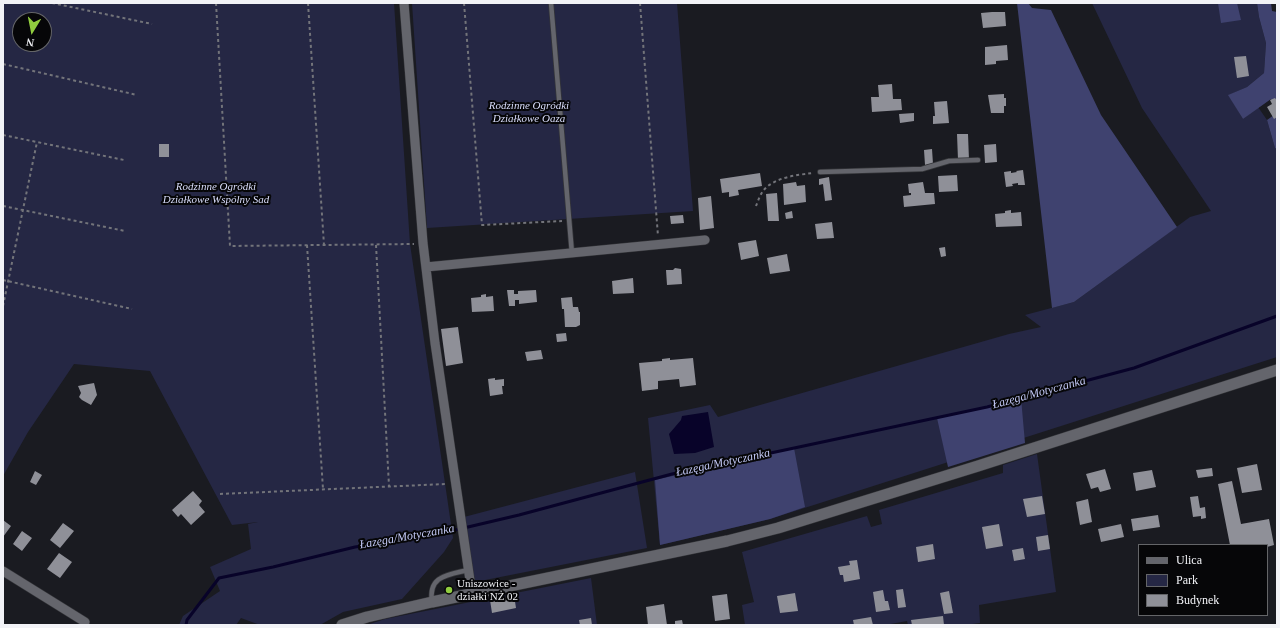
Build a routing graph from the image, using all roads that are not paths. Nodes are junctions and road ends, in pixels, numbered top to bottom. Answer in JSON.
{"nodes":[{"id":1,"x":404,"y":3,"type":"edge"},
{"id":2,"x":551,"y":3,"type":"edge"},
{"id":3,"x":978,"y":160,"type":"dead end"},
{"id":4,"x":820,"y":172,"type":"road end"},
{"id":5,"x":705,"y":240,"type":"dead end"},
{"id":6,"x":572,"y":254,"type":"junction"},
{"id":7,"x":426,"y":267,"type":"junction"},
{"id":8,"x":1277,"y":370,"type":"edge"},
{"id":9,"x":468,"y":570,"type":"junction"},
{"id":10,"x":3,"y":571,"type":"edge"},
{"id":11,"x":472,"y":594,"type":"junction"},
{"id":12,"x":432,"y":602,"type":"junction"},
{"id":13,"x":85,"y":622,"type":"dead end"},
{"id":14,"x":342,"y":625,"type":"edge"}],
"edges":[{"from":1,"to":7,"type":"street"},
{"from":2,"to":6,"type":"lane"},
{"from":3,"to":4,"type":"lane"},
{"from":5,"to":6,"type":"street"},
{"from":6,"to":7,"type":"street"},
{"from":7,"to":9,"type":"street"},
{"from":8,"to":11,"type":"street"},
{"from":9,"to":11,"type":"street"},
{"from":9,"to":12,"type":"lane"},
{"from":10,"to":13,"type":"street"},
{"from":11,"to":12,"type":"street"},
{"from":12,"to":14,"type":"street"}]}
